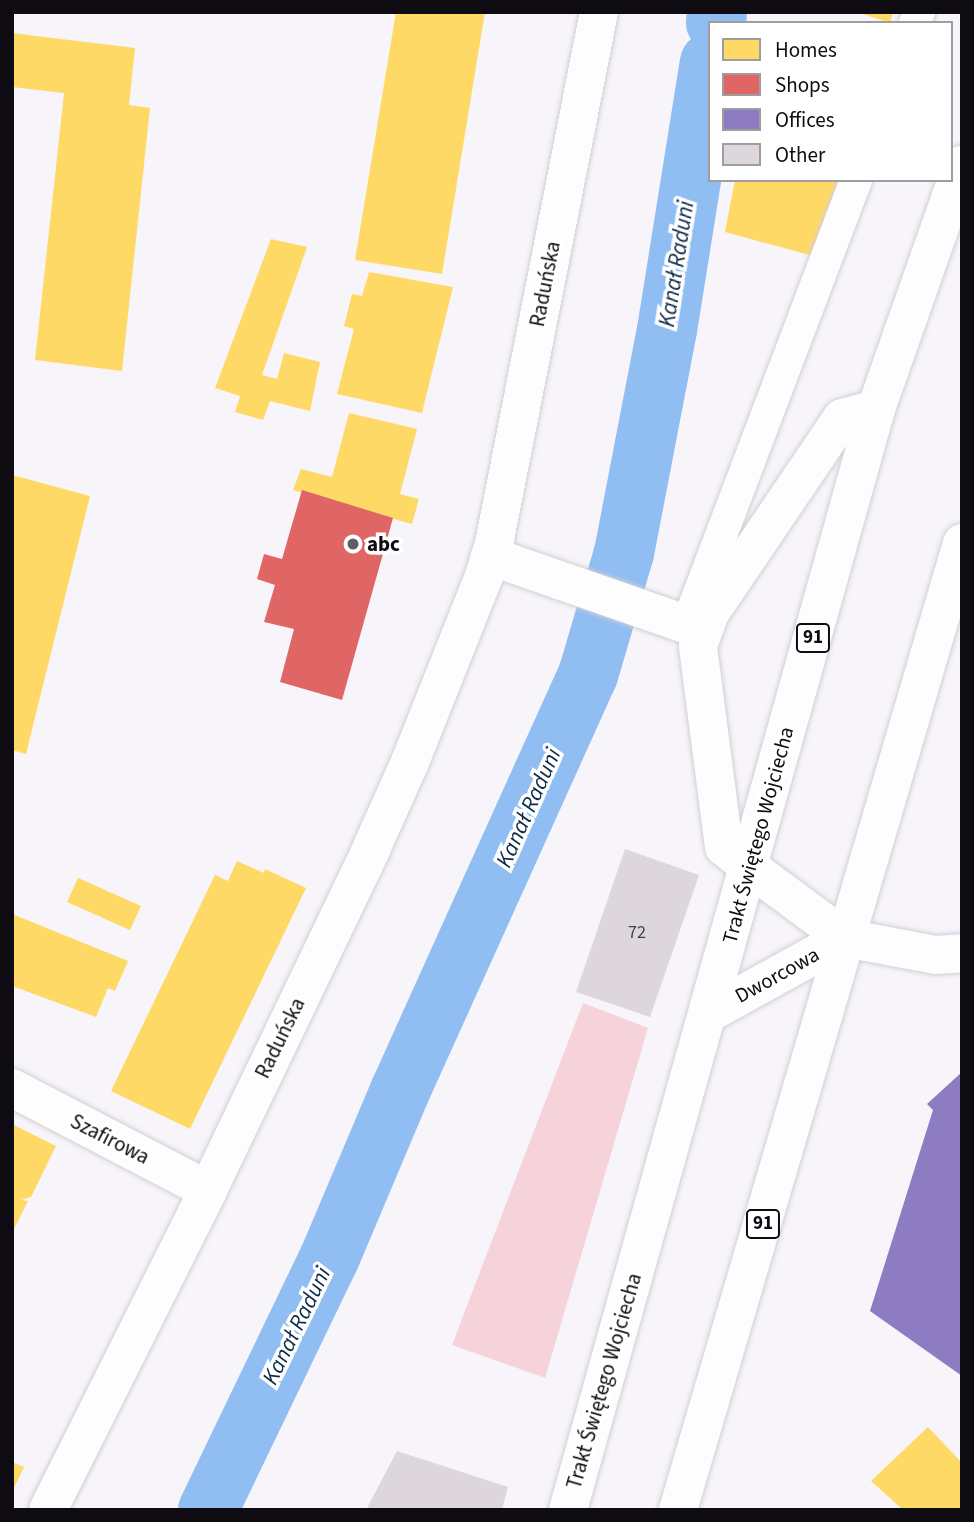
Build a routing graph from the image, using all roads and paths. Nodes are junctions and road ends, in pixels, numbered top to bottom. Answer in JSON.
{"nodes":[{"id":1,"x":599,"y":12,"type":"edge"},
{"id":2,"x":962,"y":165,"type":"edge"},
{"id":3,"x":855,"y":182,"type":"edge"},
{"id":4,"x":876,"y":409,"type":"junction"},
{"id":5,"x":962,"y":543,"type":"edge"},
{"id":6,"x":490,"y":556,"type":"junction"},
{"id":7,"x":685,"y":624,"type":"junction"},
{"id":8,"x":749,"y":867,"type":"junction"},
{"id":9,"x":845,"y":938,"type":"junction"},
{"id":10,"x":962,"y":953,"type":"edge"},
{"id":11,"x":709,"y":1013,"type":"junction"},
{"id":12,"x":12,"y":1088,"type":"edge"},
{"id":13,"x":208,"y":1190,"type":"junction"},
{"id":14,"x":48,"y":1510,"type":"edge"},
{"id":15,"x":568,"y":1510,"type":"edge"},
{"id":16,"x":678,"y":1510,"type":"edge"}],
"edges":[{"from":1,"to":6,"type":"street","name":"Raduńska"},
{"from":2,"to":4,"type":"street","name":"Trakt Świętego Wojciecha","number":"91"},
{"from":3,"to":7,"type":"lane"},
{"from":4,"to":7,"type":"street"},
{"from":4,"to":8,"type":"street","name":"Trakt Świętego Wojciecha","number":"91"},
{"from":5,"to":9,"type":"street","number":"91"},
{"from":6,"to":7,"type":"street"},
{"from":6,"to":13,"type":"street","name":"Raduńska"},
{"from":7,"to":8,"type":"street"},
{"from":8,"to":9,"type":"street","name":"Dworcowa"},
{"from":8,"to":11,"type":"street","name":"Trakt Świętego Wojciecha","number":"91"},
{"from":9,"to":10,"type":"street","name":"Dworcowa"},
{"from":9,"to":11,"type":"street","name":"Dworcowa"},
{"from":9,"to":16,"type":"street","number":"91"},
{"from":11,"to":15,"type":"street","name":"Trakt Świętego Wojciecha","number":"91"},
{"from":12,"to":13,"type":"street","name":"Szafirowa"},
{"from":13,"to":14,"type":"street","name":"Raduńska"}]}
